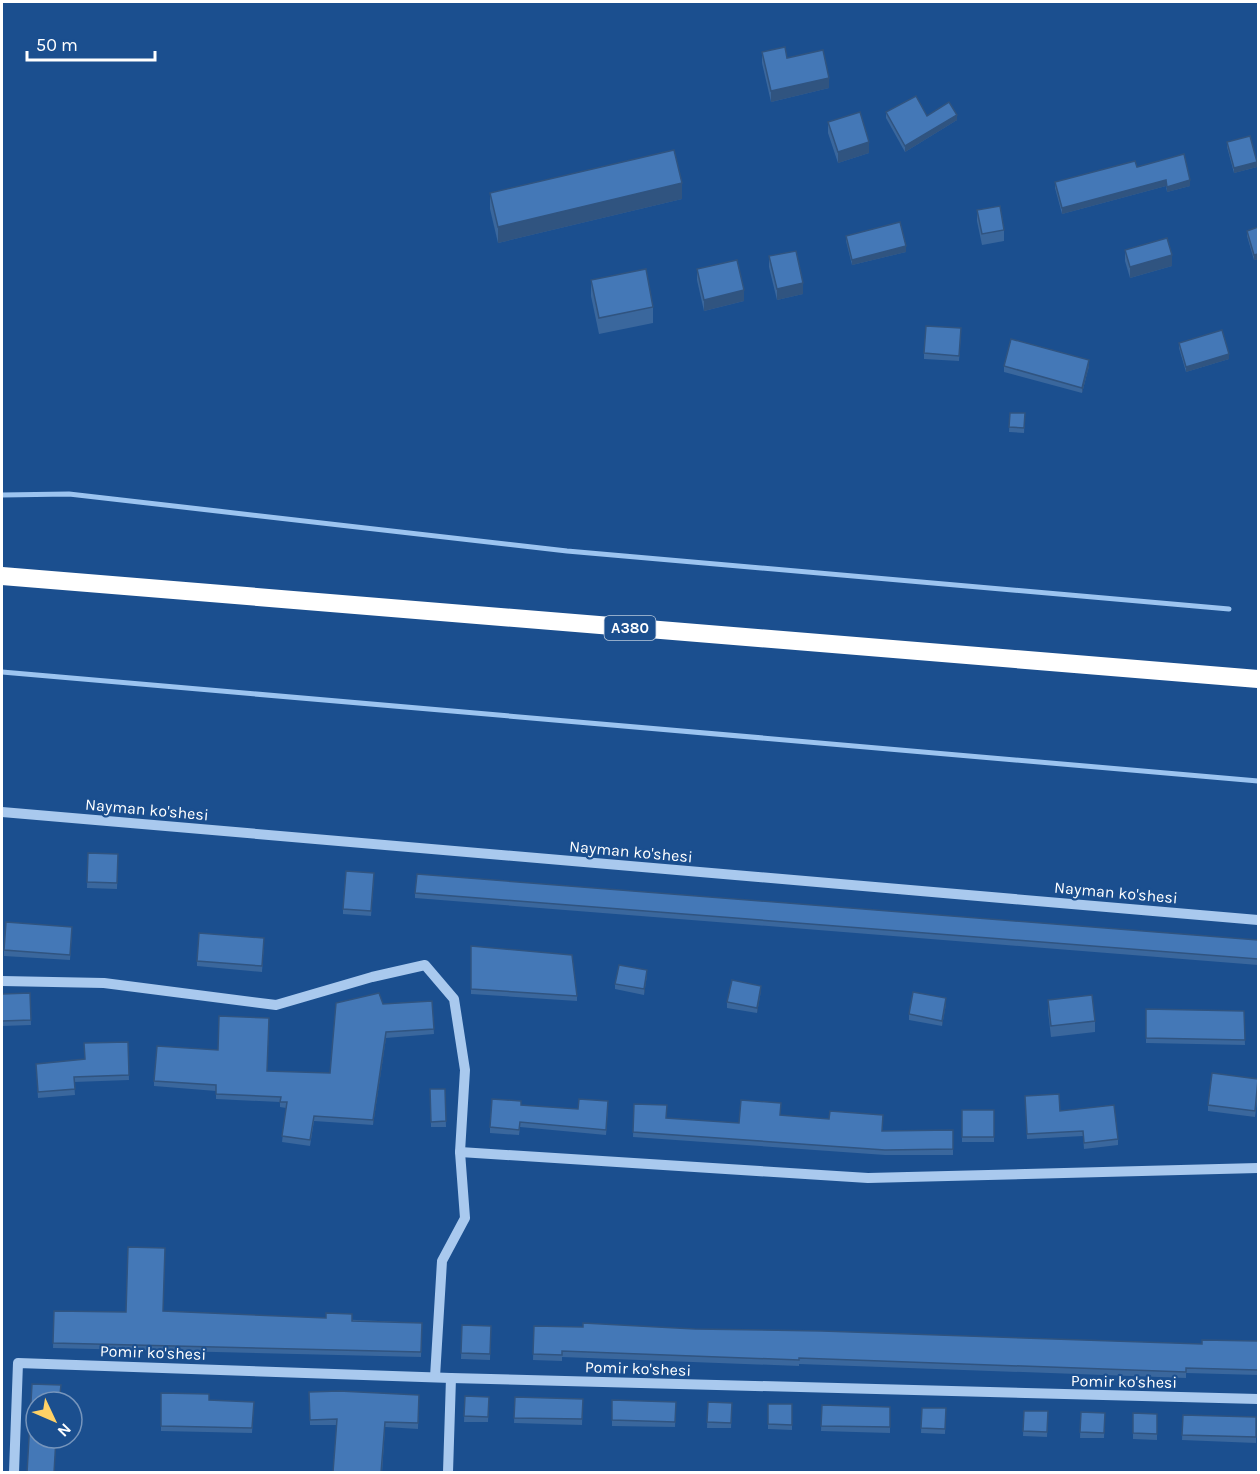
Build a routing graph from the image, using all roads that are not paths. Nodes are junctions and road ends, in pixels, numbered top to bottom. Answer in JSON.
{"nodes":[{"id":1,"x":2,"y":576,"type":"edge"},
{"id":2,"x":1258,"y":679,"type":"edge"},
{"id":3,"x":2,"y":812,"type":"edge"},
{"id":4,"x":1258,"y":920,"type":"edge"},
{"id":5,"x":2,"y":981,"type":"edge"},
{"id":6,"x":460,"y":1152,"type":"junction"},
{"id":7,"x":1258,"y":1168,"type":"edge"},
{"id":8,"x":435,"y":1377,"type":"junction"},
{"id":9,"x":451,"y":1378,"type":"junction"},
{"id":10,"x":1258,"y":1399,"type":"edge"},
{"id":11,"x":14,"y":1473,"type":"edge"},
{"id":12,"x":448,"y":1473,"type":"edge"}],
"edges":[{"from":1,"to":2,"type":"highway","number":"A380"},
{"from":3,"to":4,"type":"street","name":"Nayman ko'shesi"},
{"from":5,"to":6,"type":"street"},
{"from":6,"to":7,"type":"street"},
{"from":6,"to":8,"type":"street"},
{"from":8,"to":9,"type":"street","name":"Pomir ko'shesi"},
{"from":8,"to":11,"type":"street","name":"Pomir ko'shesi"},
{"from":9,"to":10,"type":"street","name":"Pomir ko'shesi"},
{"from":9,"to":12,"type":"street"}]}
